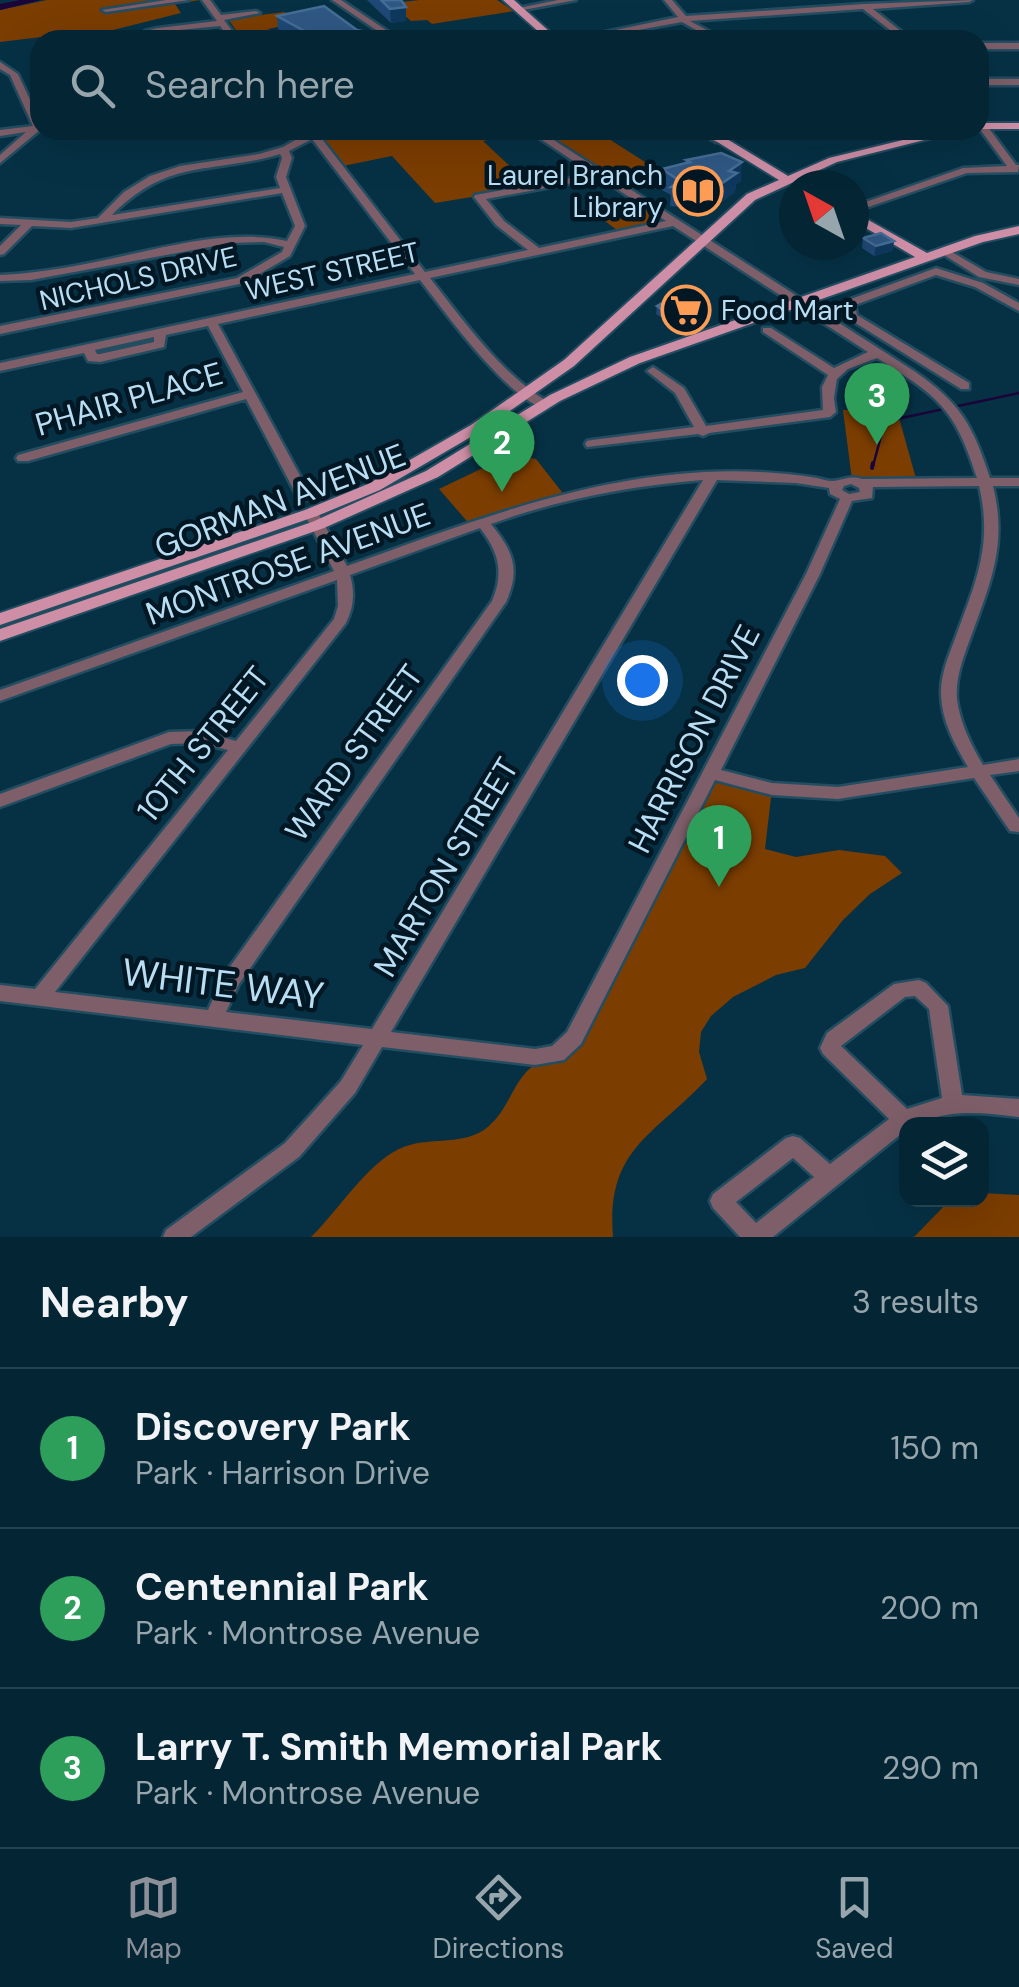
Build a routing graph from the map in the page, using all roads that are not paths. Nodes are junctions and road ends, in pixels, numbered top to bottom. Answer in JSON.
{"nodes":[{"id":1,"x":185,"y":0,"type":"edge"},
{"id":2,"x":206,"y":0,"type":"edge"},
{"id":3,"x":336,"y":0,"type":"edge"},
{"id":4,"x":508,"y":0,"type":"edge"},
{"id":5,"x":572,"y":0,"type":"edge"},
{"id":6,"x":668,"y":0,"type":"edge"},
{"id":7,"x":970,"y":0,"type":"edge"},
{"id":8,"x":861,"y":4,"type":"edge"},
{"id":9,"x":106,"y":10,"type":"dead end"},
{"id":10,"x":518,"y":10,"type":"junction"},
{"id":11,"x":256,"y":13,"type":"dead end"},
{"id":12,"x":364,"y":19,"type":"junction"},
{"id":13,"x":683,"y":19,"type":"junction"},
{"id":14,"x":221,"y":20,"type":"junction"},
{"id":15,"x":350,"y":22,"type":"edge"},
{"id":16,"x":158,"y":30,"type":"edge"},
{"id":17,"x":228,"y":30,"type":"edge"},
{"id":18,"x":381,"y":30,"type":"edge"},
{"id":19,"x":542,"y":30,"type":"edge"},
{"id":20,"x":624,"y":30,"type":"edge"},
{"id":21,"x":703,"y":30,"type":"edge"},
{"id":22,"x":895,"y":30,"type":"edge"},
{"id":23,"x":989,"y":46,"type":"edge"},
{"id":24,"x":1019,"y":46,"type":"edge"},
{"id":25,"x":1,"y":66,"type":"edge"},
{"id":26,"x":989,"y":82,"type":"edge"},
{"id":27,"x":1019,"y":82,"type":"edge"},
{"id":28,"x":30,"y":108,"type":"edge"},
{"id":29,"x":989,"y":124,"type":"edge"},
{"id":30,"x":1019,"y":126,"type":"edge"},
{"id":31,"x":30,"y":128,"type":"edge"},
{"id":32,"x":0,"y":133,"type":"edge"},
{"id":33,"x":30,"y":135,"type":"edge"},
{"id":34,"x":989,"y":135,"type":"edge"},
{"id":35,"x":302,"y":140,"type":"edge"},
{"id":36,"x":319,"y":140,"type":"edge"},
{"id":37,"x":548,"y":140,"type":"edge"},
{"id":38,"x":718,"y":140,"type":"edge"},
{"id":39,"x":912,"y":140,"type":"edge"},
{"id":40,"x":326,"y":149,"type":"junction"},
{"id":41,"x":285,"y":153,"type":"junction"},
{"id":42,"x":0,"y":160,"type":"edge"},
{"id":43,"x":814,"y":170,"type":"edge"},
{"id":44,"x":1017,"y":171,"type":"edge"},
{"id":45,"x":602,"y":174,"type":"junction"},
{"id":46,"x":779,"y":176,"type":"edge"},
{"id":47,"x":779,"y":186,"type":"edge"},
{"id":48,"x":285,"y":190,"type":"junction"},
{"id":49,"x":869,"y":204,"type":"edge"},
{"id":50,"x":0,"y":220,"type":"edge"},
{"id":51,"x":101,"y":220,"type":"junction"},
{"id":52,"x":675,"y":222,"type":"junction"},
{"id":53,"x":28,"y":224,"type":"junction"},
{"id":54,"x":869,"y":225,"type":"edge"},
{"id":55,"x":1019,"y":230,"type":"edge"},
{"id":56,"x":702,"y":239,"type":"junction"},
{"id":57,"x":290,"y":245,"type":"junction"},
{"id":58,"x":945,"y":251,"type":"junction"},
{"id":59,"x":0,"y":252,"type":"edge"},
{"id":60,"x":537,"y":252,"type":"junction"},
{"id":61,"x":926,"y":258,"type":"junction"},
{"id":62,"x":872,"y":276,"type":"junction"},
{"id":63,"x":422,"y":277,"type":"junction"},
{"id":64,"x":0,"y":278,"type":"edge"},
{"id":65,"x":1019,"y":282,"type":"edge"},
{"id":66,"x":890,"y":286,"type":"junction"},
{"id":67,"x":799,"y":301,"type":"junction"},
{"id":68,"x":1019,"y":308,"type":"edge"},
{"id":69,"x":212,"y":324,"type":"junction"},
{"id":70,"x":0,"y":330,"type":"edge"},
{"id":71,"x":767,"y":330,"type":"dead end"},
{"id":72,"x":878,"y":353,"type":"junction"},
{"id":73,"x":0,"y":366,"type":"edge"},
{"id":74,"x":653,"y":371,"type":"dead end"},
{"id":75,"x":835,"y":374,"type":"junction"},
{"id":76,"x":965,"y":386,"type":"dead end"},
{"id":77,"x":250,"y":394,"type":"junction"},
{"id":78,"x":526,"y":396,"type":"junction"},
{"id":79,"x":544,"y":405,"type":"junction"},
{"id":80,"x":703,"y":432,"type":"junction"},
{"id":81,"x":592,"y":444,"type":"dead end"},
{"id":82,"x":23,"y":458,"type":"dead end"},
{"id":83,"x":712,"y":478,"type":"junction"},
{"id":84,"x":985,"y":482,"type":"junction"},
{"id":85,"x":1019,"y":482,"type":"edge"},
{"id":86,"x":841,"y":492,"type":"junction"},
{"id":87,"x":311,"y":512,"type":"junction"},
{"id":88,"x":483,"y":523,"type":"junction"},
{"id":89,"x":342,"y":573,"type":"junction"},
{"id":90,"x":0,"y":619,"type":"edge"},
{"id":91,"x":0,"y":634,"type":"edge"},
{"id":92,"x":0,"y":696,"type":"edge"},
{"id":93,"x":238,"y":746,"type":"junction"},
{"id":94,"x":1019,"y":765,"type":"edge"},
{"id":95,"x":981,"y":771,"type":"junction"},
{"id":96,"x":711,"y":773,"type":"junction"},
{"id":97,"x":0,"y":801,"type":"edge"},
{"id":98,"x":1016,"y":827,"type":"dead end"},
{"id":99,"x":0,"y":993,"type":"edge"},
{"id":100,"x":38,"y":998,"type":"junction"},
{"id":101,"x":215,"y":1016,"type":"junction"},
{"id":102,"x":378,"y":1038,"type":"junction"},
{"id":103,"x":557,"y":1054,"type":"joint"},
{"id":104,"x":953,"y":1102,"type":"junction"},
{"id":105,"x":1019,"y":1108,"type":"edge"},
{"id":106,"x":901,"y":1117,"type":"edge"},
{"id":107,"x":905,"y":1117,"type":"edge"},
{"id":108,"x":899,"y":1120,"type":"edge"},
{"id":109,"x":830,"y":1177,"type":"junction"},
{"id":110,"x":174,"y":1237,"type":"edge"}],
"edges":[{"from":1,"to":9,"type":"street"},
{"from":2,"to":14,"type":"street"},
{"from":3,"to":12,"type":"street"},
{"from":4,"to":10,"type":"main road"},
{"from":5,"to":10,"type":"street"},
{"from":6,"to":13,"type":"street"},
{"from":7,"to":8,"type":"street"},
{"from":8,"to":13,"type":"street"},
{"from":8,"to":22,"type":"street"},
{"from":10,"to":19,"type":"main road"},
{"from":11,"to":14,"type":"street"},
{"from":12,"to":15,"type":"street"},
{"from":12,"to":18,"type":"street"},
{"from":13,"to":20,"type":"street"},
{"from":13,"to":21,"type":"street"},
{"from":14,"to":16,"type":"street"},
{"from":14,"to":17,"type":"street"},
{"from":23,"to":24,"type":"street"},
{"from":25,"to":28,"type":"street"},
{"from":26,"to":27,"type":"street"},
{"from":29,"to":30,"type":"main road"},
{"from":31,"to":32,"type":"street"},
{"from":33,"to":42,"type":"street"},
{"from":34,"to":44,"type":"street"},
{"from":35,"to":41,"type":"street"},
{"from":36,"to":40,"type":"street"},
{"from":37,"to":45,"type":"street"},
{"from":38,"to":46,"type":"main road"},
{"from":39,"to":43,"type":"main road","name":"GORMAN AVENUE"},
{"from":40,"to":41,"type":"street"},
{"from":40,"to":63,"type":"street"},
{"from":41,"to":48,"type":"street"},
{"from":41,"to":51,"type":"street"},
{"from":44,"to":49,"type":"street"},
{"from":45,"to":52,"type":"street"},
{"from":45,"to":60,"type":"street"},
{"from":47,"to":56,"type":"main road","name":"GORMAN AVENUE"},
{"from":48,"to":51,"type":"street"},
{"from":48,"to":57,"type":"street"},
{"from":50,"to":53,"type":"street"},
{"from":51,"to":53,"type":"street"},
{"from":52,"to":56,"type":"street"},
{"from":52,"to":60,"type":"street","name":"WEST STREET"},
{"from":53,"to":59,"type":"street"},
{"from":54,"to":61,"type":"main road"},
{"from":55,"to":58,"type":"main road","name":"GORMAN AVENUE"},
{"from":56,"to":67,"type":"street"},
{"from":56,"to":78,"type":"main road","name":"GORMAN AVENUE"},
{"from":57,"to":64,"type":"street"},
{"from":57,"to":70,"type":"street","name":"NICHOLS DRIVE"},
{"from":58,"to":61,"type":"main road","name":"GORMAN AVENUE"},
{"from":58,"to":65,"type":"street"},
{"from":60,"to":63,"type":"street","name":"WEST STREET"},
{"from":61,"to":62,"type":"main road","name":"GORMAN AVENUE"},
{"from":62,"to":66,"type":"street"},
{"from":62,"to":67,"type":"main road","name":"GORMAN AVENUE"},
{"from":63,"to":69,"type":"street","name":"WEST STREET"},
{"from":63,"to":78,"type":"street"},
{"from":66,"to":68,"type":"street"},
{"from":66,"to":76,"type":"street"},
{"from":67,"to":72,"type":"street"},
{"from":67,"to":79,"type":"main road","name":"GORMAN AVENUE"},
{"from":69,"to":73,"type":"street","name":"WEST STREET"},
{"from":69,"to":77,"type":"street","name":"10TH STREET"},
{"from":71,"to":75,"type":"street"},
{"from":72,"to":75,"type":"street"},
{"from":72,"to":84,"type":"street"},
{"from":74,"to":80,"type":"street"},
{"from":75,"to":80,"type":"street"},
{"from":77,"to":82,"type":"street","name":"PHAIR PLACE"},
{"from":77,"to":87,"type":"street","name":"10TH STREET"},
{"from":78,"to":79,"type":"street"},
{"from":78,"to":87,"type":"main road","name":"GORMAN AVENUE"},
{"from":79,"to":87,"type":"main road","name":"GORMAN AVENUE"},
{"from":80,"to":81,"type":"street"},
{"from":83,"to":86,"type":"street","name":"MONTROSE AVENUE"},
{"from":83,"to":88,"type":"street","name":"MONTROSE AVENUE"},
{"from":83,"to":102,"type":"street","name":"MARTON STREET"},
{"from":84,"to":85,"type":"street"},
{"from":84,"to":86,"type":"street","name":"MONTROSE AVENUE"},
{"from":84,"to":95,"type":"street"},
{"from":86,"to":96,"type":"street","name":"HARRISON DRIVE"},
{"from":87,"to":89,"type":"street","name":"10TH STREET"},
{"from":87,"to":90,"type":"main road","name":"GORMAN AVENUE"},
{"from":87,"to":91,"type":"main road","name":"GORMAN AVENUE"},
{"from":88,"to":89,"type":"street","name":"MONTROSE AVENUE"},
{"from":88,"to":101,"type":"street","name":"WARD STREET"},
{"from":89,"to":92,"type":"street","name":"MONTROSE AVENUE"},
{"from":89,"to":93,"type":"street","name":"10TH STREET"},
{"from":93,"to":97,"type":"street"},
{"from":93,"to":100,"type":"street","name":"10TH STREET"},
{"from":94,"to":95,"type":"street"},
{"from":95,"to":96,"type":"street"},
{"from":95,"to":98,"type":"street"},
{"from":96,"to":103,"type":"street","name":"HARRISON DRIVE"},
{"from":99,"to":100,"type":"street","name":"WHITE WAY"},
{"from":100,"to":101,"type":"street","name":"WHITE WAY"},
{"from":101,"to":102,"type":"street","name":"WHITE WAY"},
{"from":102,"to":103,"type":"street","name":"WHITE WAY"},
{"from":102,"to":110,"type":"street","name":"MARTON STREET"},
{"from":104,"to":105,"type":"street"},
{"from":104,"to":106,"type":"street"},
{"from":104,"to":107,"type":"street"},
{"from":108,"to":109,"type":"street"},
{"from":109,"to":109,"type":"street"}]}
